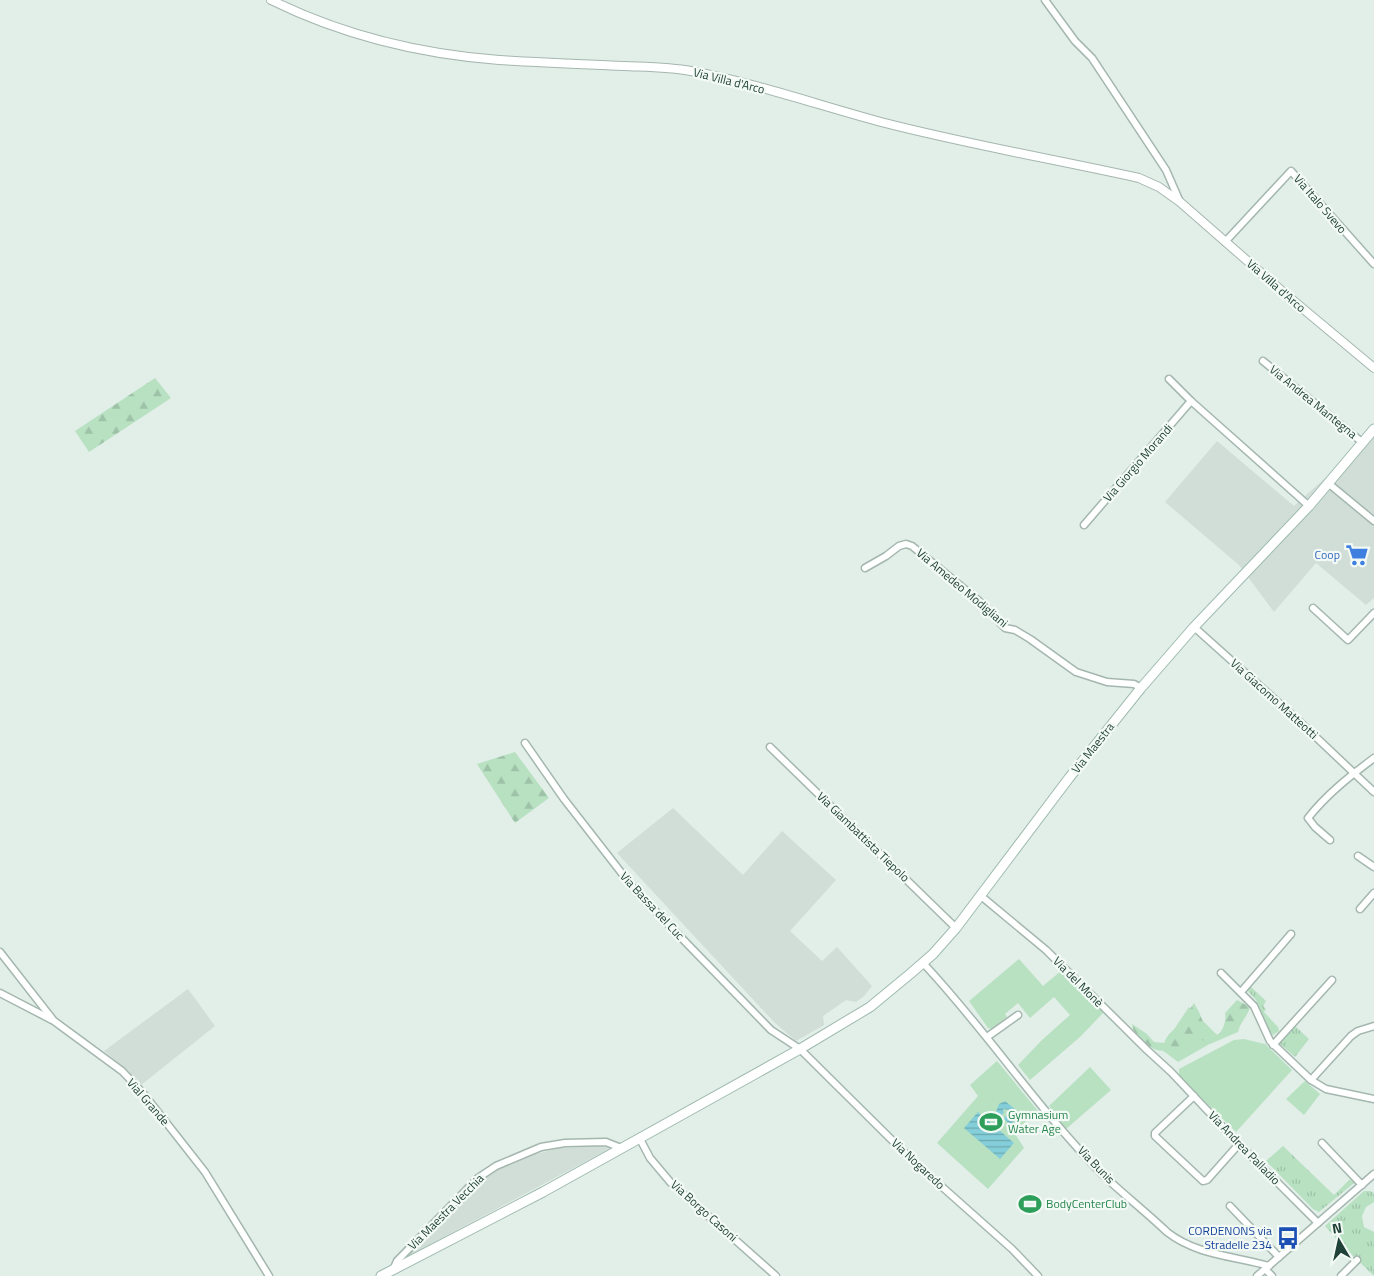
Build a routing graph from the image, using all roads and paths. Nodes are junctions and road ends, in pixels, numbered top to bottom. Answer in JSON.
{"nodes":[{"id":1,"x":271,"y":0,"type":"edge"},
{"id":2,"x":1044,"y":0,"type":"edge"},
{"id":3,"x":1180,"y":202,"type":"junction"},
{"id":4,"x":1226,"y":242,"type":"junction"},
{"id":5,"x":1374,"y":264,"type":"edge"},
{"id":6,"x":1263,"y":361,"type":"dead end"},
{"id":7,"x":1374,"y":368,"type":"edge"},
{"id":8,"x":1169,"y":379,"type":"dead end"},
{"id":9,"x":1191,"y":401,"type":"junction"},
{"id":10,"x":1374,"y":430,"type":"edge"},
{"id":11,"x":1363,"y":443,"type":"junction"},
{"id":12,"x":1328,"y":483,"type":"junction"},
{"id":13,"x":1309,"y":506,"type":"junction"},
{"id":14,"x":1374,"y":521,"type":"edge"},
{"id":15,"x":1084,"y":525,"type":"dead end"},
{"id":16,"x":865,"y":568,"type":"dead end"},
{"id":17,"x":1313,"y":608,"type":"dead end"},
{"id":18,"x":1374,"y":613,"type":"edge"},
{"id":19,"x":1194,"y":627,"type":"junction"},
{"id":20,"x":1141,"y":688,"type":"junction"},
{"id":21,"x":525,"y":743,"type":"dead end"},
{"id":22,"x":770,"y":747,"type":"dead end"},
{"id":23,"x":1374,"y":758,"type":"edge"},
{"id":24,"x":1353,"y":773,"type":"junction"},
{"id":25,"x":1374,"y":792,"type":"edge"},
{"id":26,"x":1330,"y":840,"type":"dead end"},
{"id":27,"x":1358,"y":856,"type":"dead end"},
{"id":28,"x":1374,"y":867,"type":"edge"},
{"id":29,"x":1374,"y":893,"type":"edge"},
{"id":30,"x":981,"y":896,"type":"junction"},
{"id":31,"x":1360,"y":909,"type":"dead end"},
{"id":32,"x":956,"y":928,"type":"junction"},
{"id":33,"x":1291,"y":934,"type":"dead end"},
{"id":34,"x":0,"y":952,"type":"edge"},
{"id":35,"x":923,"y":963,"type":"junction"},
{"id":36,"x":1221,"y":973,"type":"dead end"},
{"id":37,"x":1332,"y":980,"type":"dead end"},
{"id":38,"x":1241,"y":992,"type":"junction"},
{"id":39,"x":0,"y":993,"type":"edge"},
{"id":40,"x":1018,"y":1015,"type":"dead end"},
{"id":41,"x":54,"y":1021,"type":"junction"},
{"id":42,"x":1374,"y":1026,"type":"edge"},
{"id":43,"x":987,"y":1037,"type":"junction"},
{"id":44,"x":1273,"y":1045,"type":"junction"},
{"id":45,"x":800,"y":1050,"type":"junction"},
{"id":46,"x":1171,"y":1072,"type":"joint"},
{"id":47,"x":1311,"y":1080,"type":"junction"},
{"id":48,"x":1194,"y":1096,"type":"junction"},
{"id":49,"x":1373,"y":1097,"type":"edge"},
{"id":50,"x":640,"y":1139,"type":"junction"},
{"id":51,"x":1322,"y":1143,"type":"dead end"},
{"id":52,"x":1239,"y":1144,"type":"junction"},
{"id":53,"x":622,"y":1148,"type":"junction"},
{"id":54,"x":1374,"y":1174,"type":"edge"},
{"id":55,"x":1362,"y":1185,"type":"junction"},
{"id":56,"x":1230,"y":1206,"type":"dead end"},
{"id":57,"x":1318,"y":1223,"type":"junction"},
{"id":58,"x":1279,"y":1257,"type":"junction"},
{"id":59,"x":1357,"y":1260,"type":"dead end"},
{"id":60,"x":1267,"y":1268,"type":"junction"},
{"id":61,"x":393,"y":1270,"type":"junction"},
{"id":62,"x":269,"y":1276,"type":"edge"},
{"id":63,"x":381,"y":1276,"type":"edge"},
{"id":64,"x":776,"y":1276,"type":"edge"},
{"id":65,"x":1038,"y":1276,"type":"edge"},
{"id":66,"x":1257,"y":1276,"type":"edge"},
{"id":67,"x":1272,"y":1276,"type":"edge"},
{"id":68,"x":1341,"y":1276,"type":"edge"}],
"edges":[{"from":1,"to":3,"type":"street","name":"Via Villa d'Arco"},
{"from":2,"to":3,"type":"street","name":"Via Villa d'Arco"},
{"from":3,"to":4,"type":"street","name":"Via Villa d'Arco"},
{"from":4,"to":5,"type":"street","name":"Via Italo Svevo"},
{"from":4,"to":7,"type":"street","name":"Via Villa d'Arco"},
{"from":6,"to":11,"type":"street","name":"Via Andrea Mantegna"},
{"from":8,"to":9,"type":"street"},
{"from":9,"to":13,"type":"street"},
{"from":9,"to":15,"type":"street","name":"Via Giorgio Morandi"},
{"from":10,"to":11,"type":"main road","name":"Via Maestra"},
{"from":11,"to":12,"type":"main road","name":"Via Maestra"},
{"from":12,"to":13,"type":"main road","name":"Via Maestra"},
{"from":12,"to":14,"type":"street"},
{"from":13,"to":19,"type":"main road","name":"Via Maestra"},
{"from":16,"to":20,"type":"street","name":"Via Amedeo Modigliani"},
{"from":17,"to":18,"type":"street"},
{"from":19,"to":20,"type":"main road","name":"Via Maestra"},
{"from":19,"to":24,"type":"street","name":"Via Giacomo Matteotti"},
{"from":20,"to":30,"type":"main road","name":"Via Maestra"},
{"from":21,"to":45,"type":"street","name":"Via Bassa del Cuc"},
{"from":22,"to":32,"type":"street","name":"Via Giambattista Tiepolo"},
{"from":23,"to":24,"type":"street"},
{"from":24,"to":25,"type":"street","name":"Via Giacomo Matteotti"},
{"from":24,"to":26,"type":"street"},
{"from":27,"to":28,"type":"street"},
{"from":29,"to":31,"type":"street"},
{"from":30,"to":32,"type":"main road","name":"Via Maestra"},
{"from":30,"to":46,"type":"street","name":"Via del Monè"},
{"from":32,"to":35,"type":"main road","name":"Via Maestra"},
{"from":33,"to":38,"type":"street"},
{"from":34,"to":41,"type":"street","name":"Vial Grande"},
{"from":35,"to":43,"type":"street","name":"Via Bunis"},
{"from":35,"to":45,"type":"main road","name":"Via Maestra"},
{"from":36,"to":38,"type":"street"},
{"from":37,"to":44,"type":"street"},
{"from":38,"to":44,"type":"street"},
{"from":39,"to":41,"type":"street"},
{"from":40,"to":43,"type":"street"},
{"from":41,"to":62,"type":"street","name":"Vial Grande"},
{"from":42,"to":47,"type":"street"},
{"from":43,"to":60,"type":"street","name":"Via Bunis"},
{"from":44,"to":47,"type":"street"},
{"from":45,"to":50,"type":"main road","name":"Via Maestra Vecchia"},
{"from":45,"to":65,"type":"street","name":"Via Nogaredo"},
{"from":46,"to":48,"type":"street","name":"Via Andrea Palladio"},
{"from":47,"to":49,"type":"street"},
{"from":48,"to":52,"type":"street","name":"Via Andrea Palladio"},
{"from":48,"to":52,"type":"street"},
{"from":50,"to":53,"type":"main road","name":"Via Maestra Vecchia"},
{"from":50,"to":64,"type":"street","name":"Via Borgo Casoni"},
{"from":51,"to":55,"type":"street"},
{"from":52,"to":57,"type":"street","name":"Via Andrea Palladio"},
{"from":53,"to":61,"type":"main road","name":"Via Maestra Vecchia"},
{"from":53,"to":61,"type":"street","name":"Via Maestra Vecchia"},
{"from":54,"to":55,"type":"street"},
{"from":55,"to":57,"type":"street"},
{"from":56,"to":58,"type":"street"},
{"from":57,"to":58,"type":"street"},
{"from":58,"to":60,"type":"street"},
{"from":59,"to":68,"type":"street"},
{"from":60,"to":66,"type":"street"},
{"from":60,"to":67,"type":"street"},
{"from":61,"to":63,"type":"main road","name":"Via Maestra Vecchia"}]}
